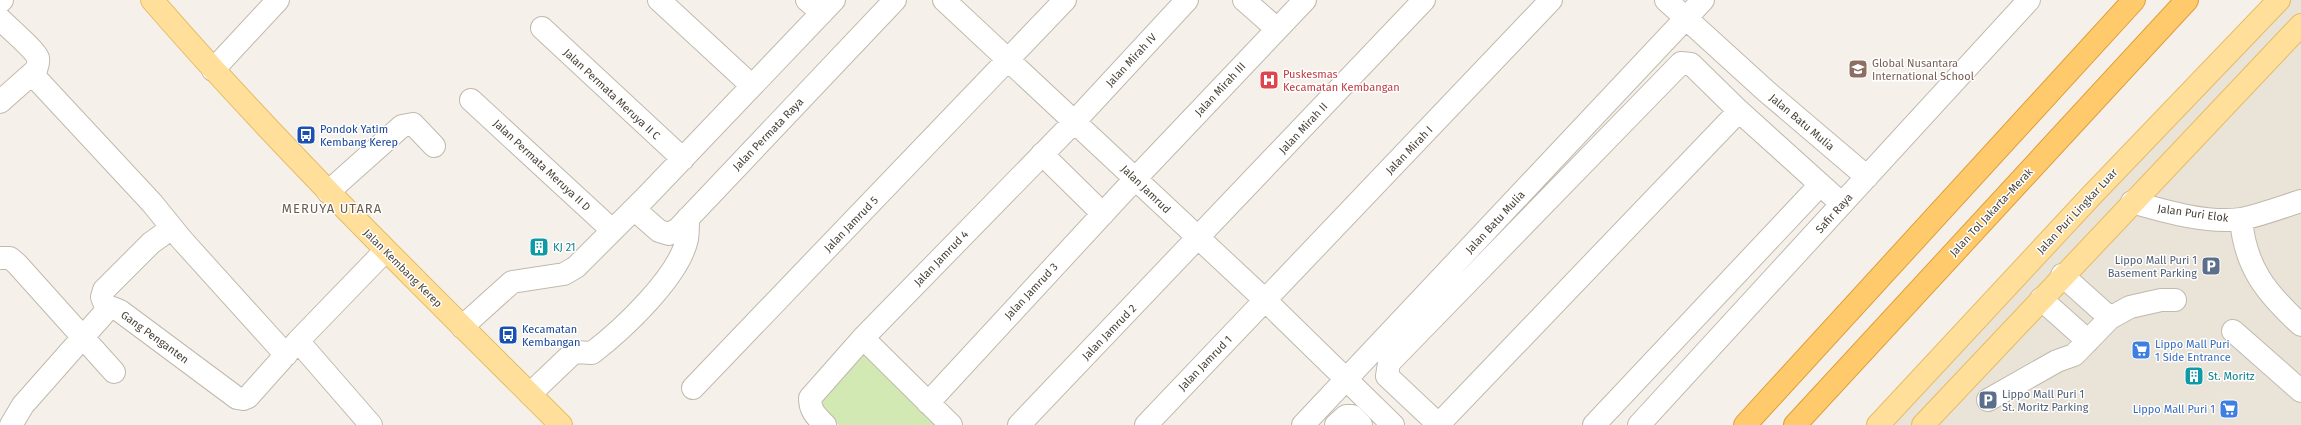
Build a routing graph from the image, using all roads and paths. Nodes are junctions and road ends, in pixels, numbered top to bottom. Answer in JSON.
{"nodes":[{"id":1,"x":152,"y":0,"type":"edge"},
{"id":2,"x":278,"y":0,"type":"edge"},
{"id":3,"x":659,"y":0,"type":"edge"},
{"id":4,"x":895,"y":0,"type":"edge"},
{"id":5,"x":944,"y":0,"type":"edge"},
{"id":6,"x":1065,"y":0,"type":"edge"},
{"id":7,"x":1187,"y":0,"type":"edge"},
{"id":8,"x":1244,"y":0,"type":"edge"},
{"id":9,"x":1305,"y":0,"type":"edge"},
{"id":10,"x":1424,"y":0,"type":"edge"},
{"id":11,"x":1552,"y":0,"type":"edge"},
{"id":12,"x":1666,"y":0,"type":"edge"},
{"id":13,"x":1703,"y":0,"type":"edge"},
{"id":14,"x":2029,"y":0,"type":"edge"},
{"id":15,"x":2134,"y":0,"type":"edge"},
{"id":16,"x":2187,"y":0,"type":"edge"},
{"id":17,"x":2279,"y":0,"type":"edge"},
{"id":18,"x":821,"y":4,"type":"edge"},
{"id":19,"x":1686,"y":18,"type":"junction"},
{"id":20,"x":0,"y":19,"type":"edge"},
{"id":21,"x":2301,"y":25,"type":"edge"},
{"id":22,"x":542,"y":28,"type":"dead end"},
{"id":23,"x":1277,"y":29,"type":"junction"},
{"id":24,"x":1009,"y":60,"type":"junction"},
{"id":25,"x":212,"y":70,"type":"junction"},
{"id":26,"x":32,"y":74,"type":"junction"},
{"id":27,"x":751,"y":86,"type":"junction"},
{"id":28,"x":471,"y":100,"type":"dead end"},
{"id":29,"x":0,"y":102,"type":"edge"},
{"id":30,"x":1739,"y":111,"type":"junction"},
{"id":31,"x":1075,"y":121,"type":"junction"},
{"id":32,"x":434,"y":146,"type":"dead end"},
{"id":33,"x":1042,"y":154,"type":"junction"},
{"id":34,"x":683,"y":159,"type":"junction"},
{"id":35,"x":1867,"y":176,"type":"junction"},
{"id":36,"x":1135,"y":179,"type":"junction"},
{"id":37,"x":1820,"y":185,"type":"junction"},
{"id":38,"x":328,"y":192,"type":"junction"},
{"id":39,"x":2301,"y":201,"type":"edge"},
{"id":40,"x":2132,"y":202,"type":"junction"},
{"id":41,"x":1842,"y":204,"type":"junction"},
{"id":42,"x":634,"y":209,"type":"junction"},
{"id":43,"x":1103,"y":214,"type":"junction"},
{"id":44,"x":688,"y":218,"type":"junction"},
{"id":45,"x":2241,"y":218,"type":"junction"},
{"id":46,"x":172,"y":228,"type":"junction"},
{"id":47,"x":612,"y":230,"type":"junction"},
{"id":48,"x":1198,"y":239,"type":"junction"},
{"id":49,"x":385,"y":251,"type":"junction"},
{"id":50,"x":0,"y":258,"type":"edge"},
{"id":51,"x":2062,"y":276,"type":"junction"},
{"id":52,"x":2041,"y":299,"type":"junction"},
{"id":53,"x":1265,"y":300,"type":"junction"},
{"id":54,"x":2175,"y":300,"type":"dead end"},
{"id":55,"x":108,"y":310,"type":"junction"},
{"id":56,"x":2110,"y":318,"type":"junction"},
{"id":57,"x":2301,"y":325,"type":"edge"},
{"id":58,"x":462,"y":327,"type":"junction"},
{"id":59,"x":2233,"y":331,"type":"dead end"},
{"id":60,"x":863,"y":338,"type":"junction"},
{"id":61,"x":82,"y":339,"type":"junction"},
{"id":62,"x":2088,"y":341,"type":"junction"},
{"id":63,"x":292,"y":348,"type":"junction"},
{"id":64,"x":1929,"y":370,"type":"junction"},
{"id":65,"x":114,"y":372,"type":"dead end"},
{"id":66,"x":1348,"y":379,"type":"junction"},
{"id":67,"x":693,"y":388,"type":"dead end"},
{"id":68,"x":2301,"y":391,"type":"edge"},
{"id":69,"x":1953,"y":392,"type":"junction"},
{"id":70,"x":530,"y":394,"type":"junction"},
{"id":71,"x":1988,"y":400,"type":"dead end"},
{"id":72,"x":928,"y":403,"type":"junction"},
{"id":73,"x":20,"y":421,"type":"edge"},
{"id":74,"x":371,"y":425,"type":"edge"},
{"id":75,"x":561,"y":425,"type":"edge"},
{"id":76,"x":825,"y":425,"type":"edge"},
{"id":77,"x":951,"y":425,"type":"edge"},
{"id":78,"x":1019,"y":425,"type":"edge"},
{"id":79,"x":1146,"y":425,"type":"edge"},
{"id":80,"x":1303,"y":425,"type":"edge"},
{"id":81,"x":1336,"y":425,"type":"edge"},
{"id":82,"x":1361,"y":425,"type":"edge"},
{"id":83,"x":1393,"y":425,"type":"edge"},
{"id":84,"x":1438,"y":425,"type":"edge"},
{"id":85,"x":1594,"y":425,"type":"edge"},
{"id":86,"x":1639,"y":425,"type":"edge"},
{"id":87,"x":1745,"y":425,"type":"edge"},
{"id":88,"x":1796,"y":425,"type":"edge"},
{"id":89,"x":1878,"y":425,"type":"edge"},
{"id":90,"x":1923,"y":425,"type":"edge"}],
"edges":[{"from":1,"to":25,"type":"main road","name":"Jalan Kembang Kerep"},
{"from":2,"to":25,"type":"street"},
{"from":3,"to":27,"type":"street"},
{"from":4,"to":44,"type":"street","name":"Jalan Permata Raya"},
{"from":5,"to":24,"type":"street","name":"Jalan Jamrud"},
{"from":6,"to":24,"type":"street","name":"Jalan Jamrud 5"},
{"from":7,"to":31,"type":"street","name":"Jalan Mirah IV"},
{"from":8,"to":23,"type":"street"},
{"from":9,"to":23,"type":"street","name":"Jalan Mirah III"},
{"from":10,"to":48,"type":"street","name":"Jalan Mirah II"},
{"from":11,"to":53,"type":"street","name":"Jalan Mirah I"},
{"from":12,"to":19,"type":"street","name":"Jalan Batu Mulia"},
{"from":13,"to":19,"type":"street","name":"Jalan Batu Mulia"},
{"from":14,"to":35,"type":"street","name":"Safir Raya"},
{"from":15,"to":87,"type":"highway"},
{"from":16,"to":88,"type":"highway","name":"Jalan Tol Jakarta–Merak"},
{"from":17,"to":64,"type":"main road","name":"Jalan Puri Lingkar Luar"},
{"from":18,"to":27,"type":"street"},
{"from":19,"to":35,"type":"street","name":"Jalan Batu Mulia"},
{"from":19,"to":66,"type":"street","name":"Jalan Batu Mulia"},
{"from":20,"to":26,"type":"street"},
{"from":21,"to":40,"type":"main road"},
{"from":22,"to":34,"type":"street","name":"Jalan Permata Meruya II C"},
{"from":23,"to":36,"type":"street","name":"Jalan Mirah III"},
{"from":24,"to":31,"type":"street","name":"Jalan Jamrud"},
{"from":24,"to":67,"type":"street","name":"Jalan Jamrud 5"},
{"from":25,"to":38,"type":"main road","name":"Jalan Kembang Kerep"},
{"from":26,"to":29,"type":"street"},
{"from":26,"to":46,"type":"street"},
{"from":27,"to":34,"type":"street"},
{"from":28,"to":47,"type":"street","name":"Jalan Permata Meruya II D"},
{"from":30,"to":37,"type":"street"},
{"from":30,"to":84,"type":"street"},
{"from":30,"to":84,"type":"street"},
{"from":31,"to":33,"type":"street","name":"Jalan Jamrud 4"},
{"from":31,"to":36,"type":"street","name":"Jalan Jamrud"},
{"from":32,"to":38,"type":"street"},
{"from":33,"to":43,"type":"street"},
{"from":33,"to":60,"type":"street","name":"Jalan Jamrud 4"},
{"from":34,"to":42,"type":"street"},
{"from":35,"to":41,"type":"street","name":"Safir Raya"},
{"from":36,"to":43,"type":"street","name":"Jalan Jamrud 3"},
{"from":36,"to":48,"type":"street","name":"Jalan Jamrud"},
{"from":37,"to":41,"type":"street"},
{"from":37,"to":85,"type":"street"},
{"from":38,"to":49,"type":"main road","name":"Jalan Kembang Kerep"},
{"from":39,"to":45,"type":"street","name":"Jalan Puri Elok"},
{"from":40,"to":45,"type":"street","name":"Jalan Puri Elok"},
{"from":40,"to":51,"type":"main road"},
{"from":41,"to":86,"type":"street","name":"Safir Raya"},
{"from":42,"to":44,"type":"street","name":"Jalan Permata Raya"},
{"from":42,"to":47,"type":"street"},
{"from":43,"to":72,"type":"street","name":"Jalan Jamrud 3"},
{"from":44,"to":70,"type":"street"},
{"from":45,"to":57,"type":"street"},
{"from":46,"to":55,"type":"street"},
{"from":46,"to":63,"type":"street"},
{"from":47,"to":58,"type":"street"},
{"from":48,"to":53,"type":"street","name":"Jalan Jamrud"},
{"from":48,"to":78,"type":"street","name":"Jalan Jamrud 2"},
{"from":49,"to":58,"type":"main road","name":"Jalan Kembang Kerep"},
{"from":49,"to":63,"type":"street","name":"Gang Penganten"},
{"from":50,"to":61,"type":"street"},
{"from":51,"to":52,"type":"main road"},
{"from":51,"to":56,"type":"street"},
{"from":52,"to":62,"type":"street"},
{"from":52,"to":69,"type":"main road"},
{"from":53,"to":66,"type":"street","name":"Jalan Jamrud"},
{"from":53,"to":79,"type":"street","name":"Jalan Jamrud 1"},
{"from":54,"to":56,"type":"street"},
{"from":55,"to":61,"type":"street","name":"Gang Penganten"},
{"from":55,"to":63,"type":"street","name":"Gang Penganten"},
{"from":56,"to":62,"type":"street"},
{"from":58,"to":70,"type":"main road","name":"Jalan Kembang Kerep"},
{"from":59,"to":68,"type":"street"},
{"from":60,"to":72,"type":"street"},
{"from":60,"to":76,"type":"street","name":"Jalan Jamrud 4"},
{"from":61,"to":65,"type":"street"},
{"from":61,"to":73,"type":"street","name":"Gang Penganten"},
{"from":62,"to":71,"type":"street"},
{"from":63,"to":74,"type":"street"},
{"from":64,"to":69,"type":"main road"},
{"from":64,"to":89,"type":"main road","name":"Jalan Puri Lingkar Luar"},
{"from":66,"to":80,"type":"street","name":"Jalan Batu Mulia"},
{"from":66,"to":83,"type":"street","name":"Jalan Jamrud"},
{"from":69,"to":90,"type":"main road"},
{"from":70,"to":75,"type":"main road","name":"Jalan Kembang Kerep"},
{"from":72,"to":77,"type":"street"},
{"from":81,"to":82,"type":"street"}]}
